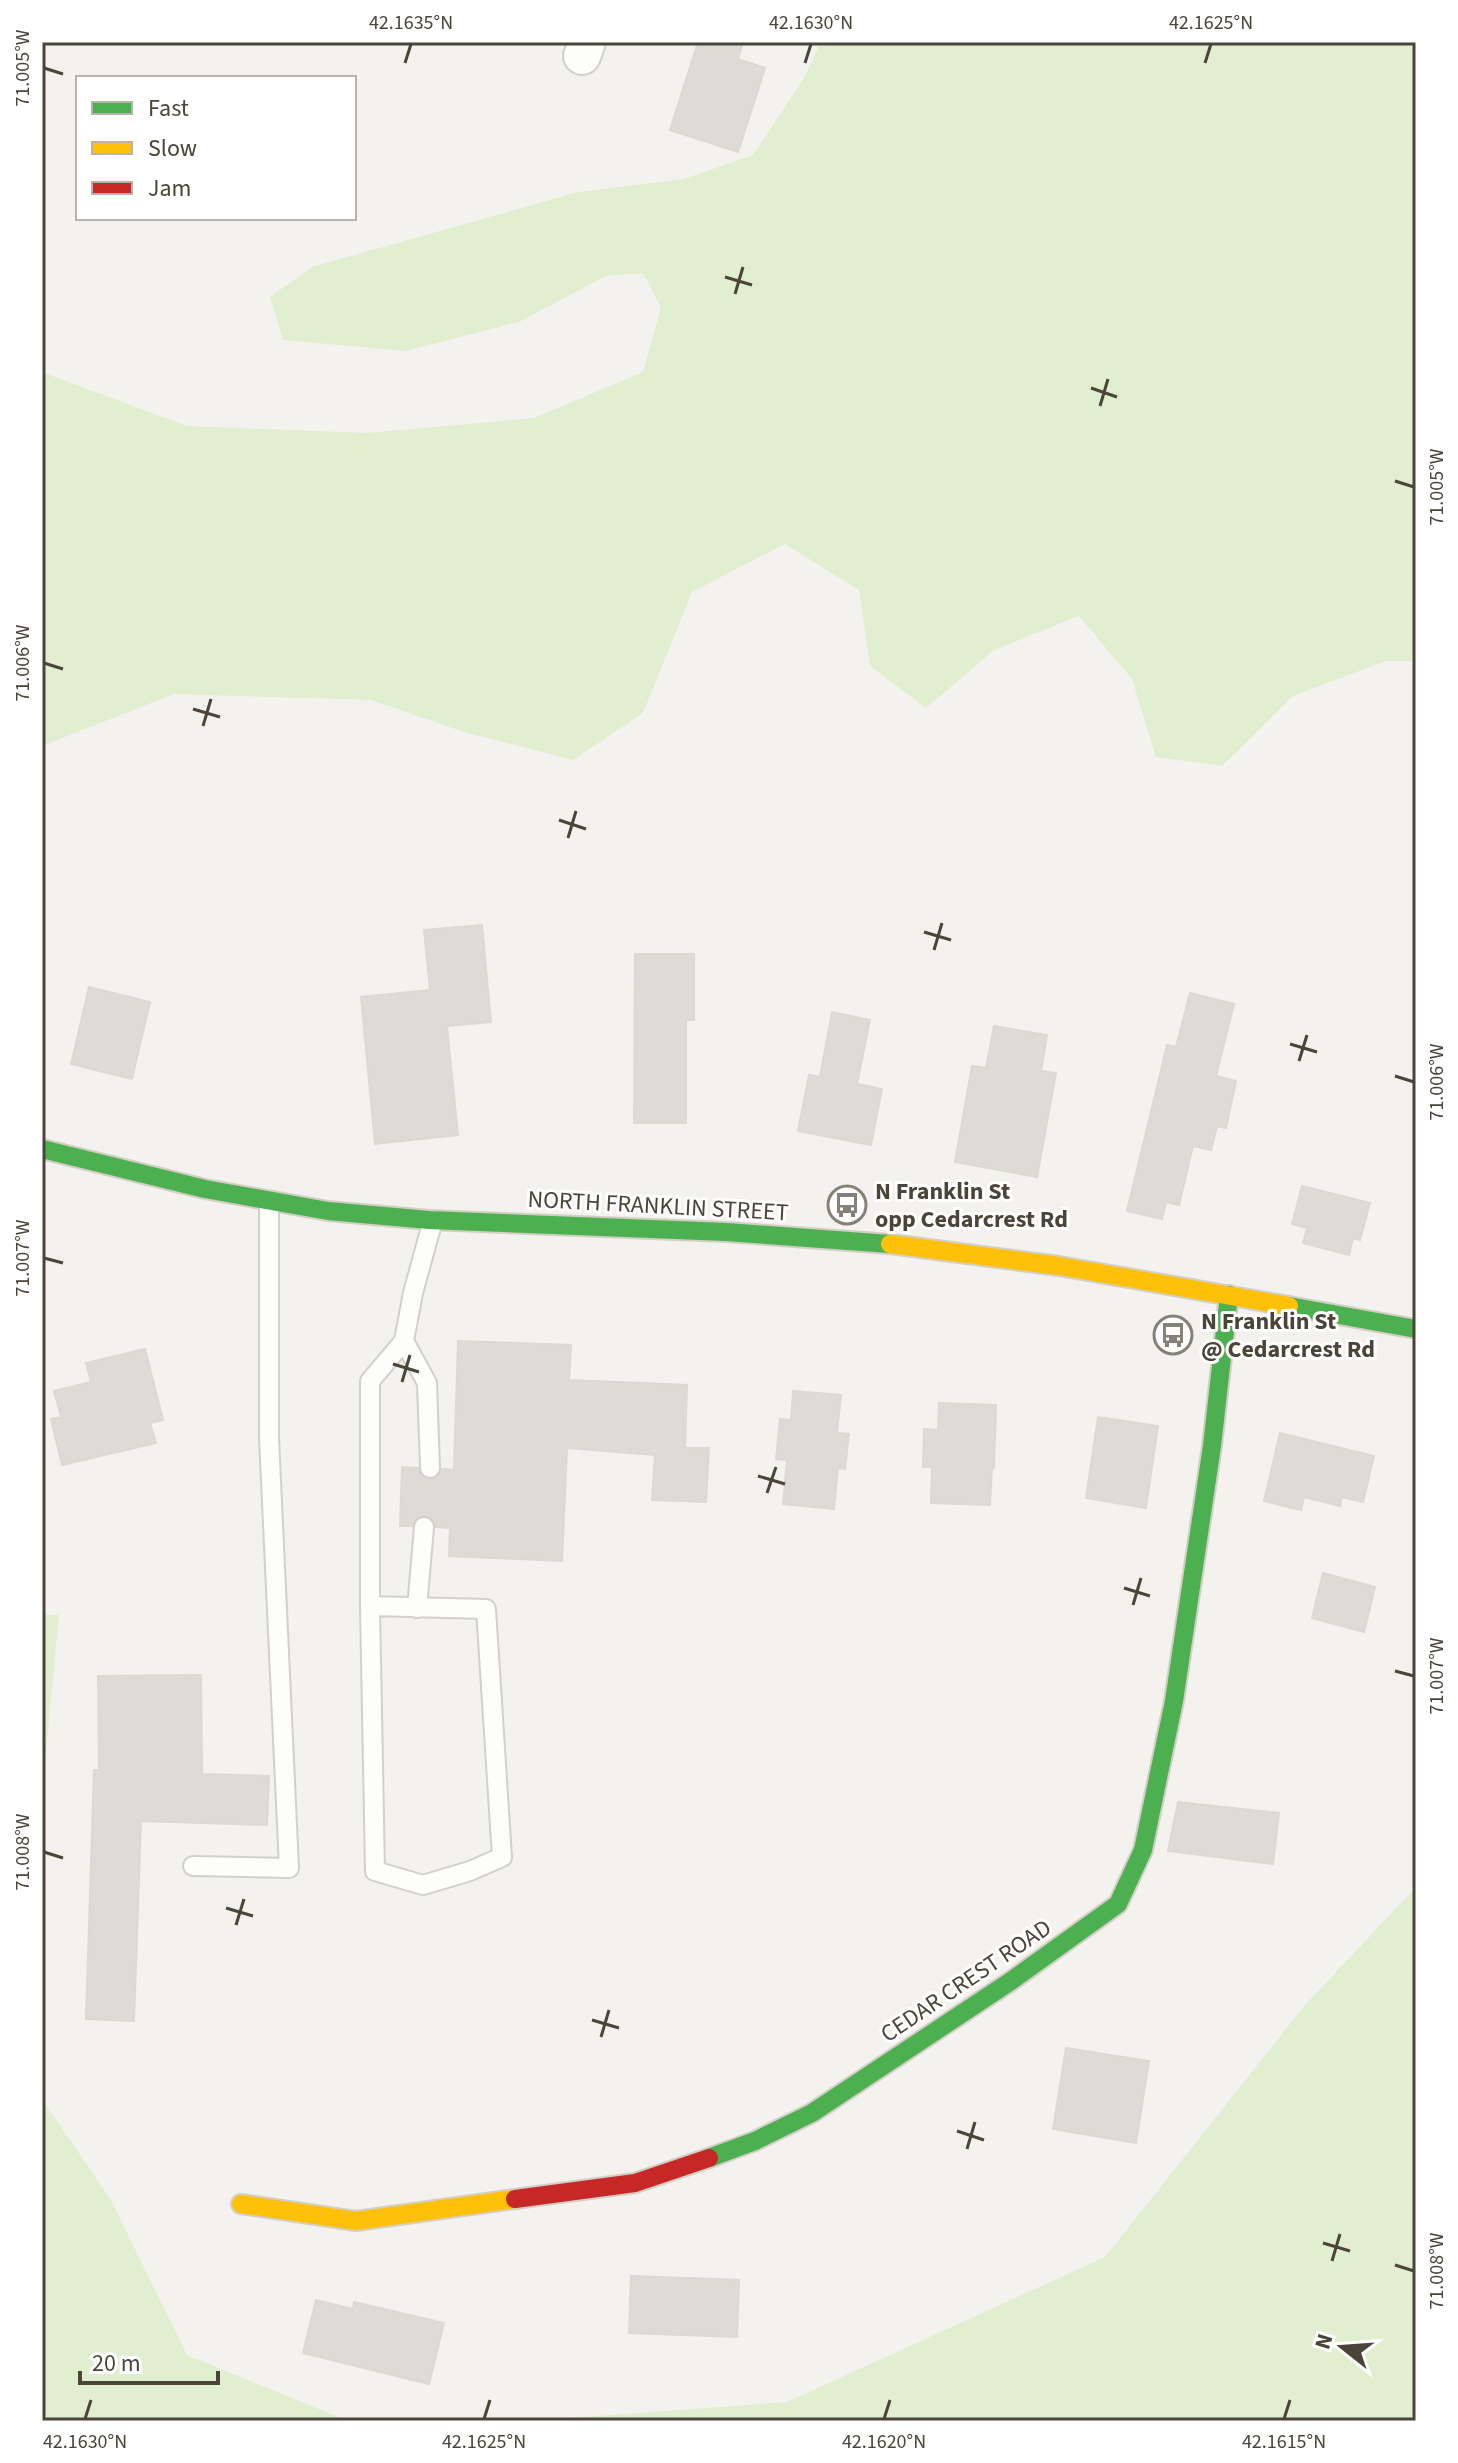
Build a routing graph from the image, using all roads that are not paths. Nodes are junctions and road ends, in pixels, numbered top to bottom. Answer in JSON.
{"nodes":[{"id":1,"x":42,"y":1149,"type":"edge"},
{"id":2,"x":269,"y":1202,"type":"junction"},
{"id":3,"x":433,"y":1220,"type":"junction"},
{"id":4,"x":1229,"y":1295,"type":"junction"},
{"id":5,"x":1416,"y":1329,"type":"edge"},
{"id":6,"x":404,"y":1341,"type":"junction"},
{"id":7,"x":430,"y":1468,"type":"dead end"},
{"id":8,"x":424,"y":1527,"type":"dead end"},
{"id":9,"x":370,"y":1606,"type":"junction"},
{"id":10,"x":417,"y":1608,"type":"junction"},
{"id":11,"x":193,"y":1866,"type":"dead end"},
{"id":12,"x":241,"y":2204,"type":"dead end"}],
"edges":[{"from":1,"to":2,"type":"street","name":"NORTH FRANKLIN STREET"},
{"from":2,"to":3,"type":"street","name":"NORTH FRANKLIN STREET"},
{"from":2,"to":11,"type":"lane"},
{"from":3,"to":4,"type":"street","name":"NORTH FRANKLIN STREET"},
{"from":3,"to":6,"type":"lane"},
{"from":4,"to":5,"type":"street","name":"NORTH FRANKLIN STREET"},
{"from":4,"to":12,"type":"street","name":"CEDAR CREST ROAD"},
{"from":6,"to":7,"type":"lane"},
{"from":6,"to":9,"type":"lane"},
{"from":8,"to":10,"type":"lane"},
{"from":9,"to":10,"type":"lane"},
{"from":9,"to":10,"type":"lane"}]}
